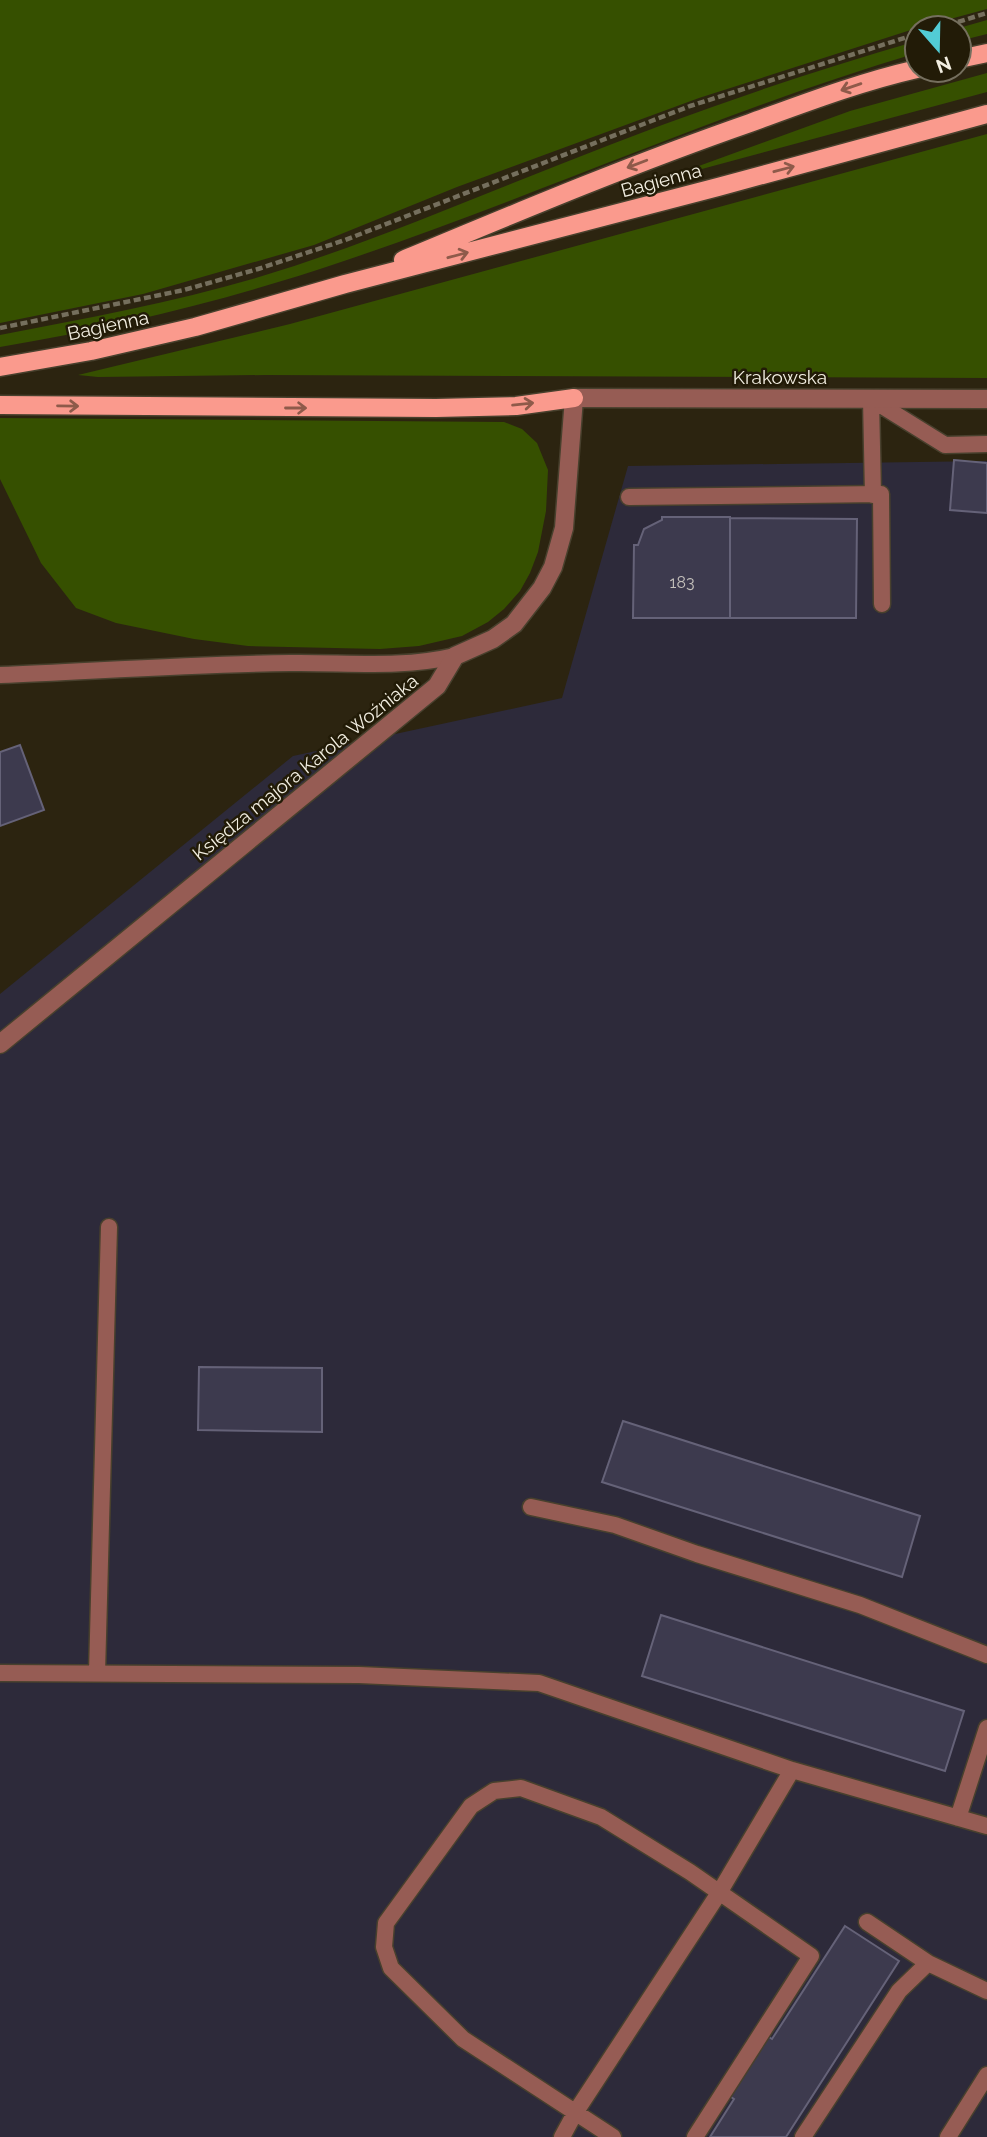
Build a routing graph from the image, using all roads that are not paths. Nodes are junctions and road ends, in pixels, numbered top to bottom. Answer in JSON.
{"nodes":[{"id":1,"x":903,"y":72,"type":"edge"},
{"id":2,"x":987,"y":114,"type":"edge"},
{"id":3,"x":345,"y":285,"type":"junction"},
{"id":4,"x":0,"y":367,"type":"edge"},
{"id":5,"x":574,"y":398,"type":"junction"},
{"id":6,"x":871,"y":399,"type":"junction"},
{"id":7,"x":987,"y":399,"type":"edge"},
{"id":8,"x":0,"y":405,"type":"edge"},
{"id":9,"x":987,"y":444,"type":"edge"},
{"id":10,"x":873,"y":495,"type":"junction"},
{"id":11,"x":629,"y":497,"type":"dead end"},
{"id":12,"x":883,"y":604,"type":"dead end"},
{"id":13,"x":455,"y":656,"type":"junction"},
{"id":14,"x":0,"y":675,"type":"edge"},
{"id":15,"x":0,"y":1044,"type":"edge"},
{"id":16,"x":108,"y":1227,"type":"dead end"},
{"id":17,"x":531,"y":1507,"type":"dead end"},
{"id":18,"x":987,"y":1655,"type":"edge"},
{"id":19,"x":0,"y":1673,"type":"edge"},
{"id":20,"x":97,"y":1674,"type":"junction"},
{"id":21,"x":987,"y":1728,"type":"edge"},
{"id":22,"x":792,"y":1770,"type":"junction"},
{"id":23,"x":958,"y":1818,"type":"junction"},
{"id":24,"x":987,"y":1826,"type":"edge"},
{"id":25,"x":719,"y":1894,"type":"junction"},
{"id":26,"x":867,"y":1922,"type":"dead end"},
{"id":27,"x":928,"y":1963,"type":"junction"},
{"id":28,"x":987,"y":1991,"type":"edge"},
{"id":29,"x":987,"y":2075,"type":"edge"},
{"id":30,"x":575,"y":2113,"type":"junction"},
{"id":31,"x":562,"y":2137,"type":"edge"},
{"id":32,"x":613,"y":2137,"type":"edge"},
{"id":33,"x":695,"y":2137,"type":"edge"},
{"id":34,"x":803,"y":2137,"type":"edge"},
{"id":35,"x":948,"y":2137,"type":"edge"}],
"edges":[{"from":1,"to":3,"type":"main road","name":"Bagienna","one_way":true},
{"from":3,"to":2,"type":"main road","name":"Bagienna","one_way":true},
{"from":3,"to":4,"type":"main road","name":"Bagienna"},
{"from":5,"to":6,"type":"street","name":"Krakowska"},
{"from":8,"to":5,"type":"main road","one_way":true},
{"from":5,"to":13,"type":"street"},
{"from":6,"to":7,"type":"street","name":"Krakowska"},
{"from":6,"to":9,"type":"lane"},
{"from":6,"to":10,"type":"lane"},
{"from":10,"to":11,"type":"lane"},
{"from":10,"to":12,"type":"lane"},
{"from":13,"to":14,"type":"lane"},
{"from":13,"to":15,"type":"street","name":"Księdza majora Karola Woźniaka"},
{"from":16,"to":20,"type":"lane"},
{"from":17,"to":18,"type":"lane"},
{"from":19,"to":20,"type":"lane"},
{"from":20,"to":22,"type":"lane"},
{"from":21,"to":23,"type":"lane"},
{"from":22,"to":23,"type":"lane"},
{"from":22,"to":25,"type":"lane"},
{"from":23,"to":24,"type":"lane"},
{"from":25,"to":30,"type":"lane"},
{"from":25,"to":30,"type":"lane"},
{"from":25,"to":33,"type":"lane"},
{"from":26,"to":27,"type":"lane"},
{"from":27,"to":28,"type":"lane"},
{"from":27,"to":34,"type":"lane"},
{"from":29,"to":35,"type":"lane"},
{"from":30,"to":31,"type":"lane"},
{"from":30,"to":32,"type":"lane"}]}
